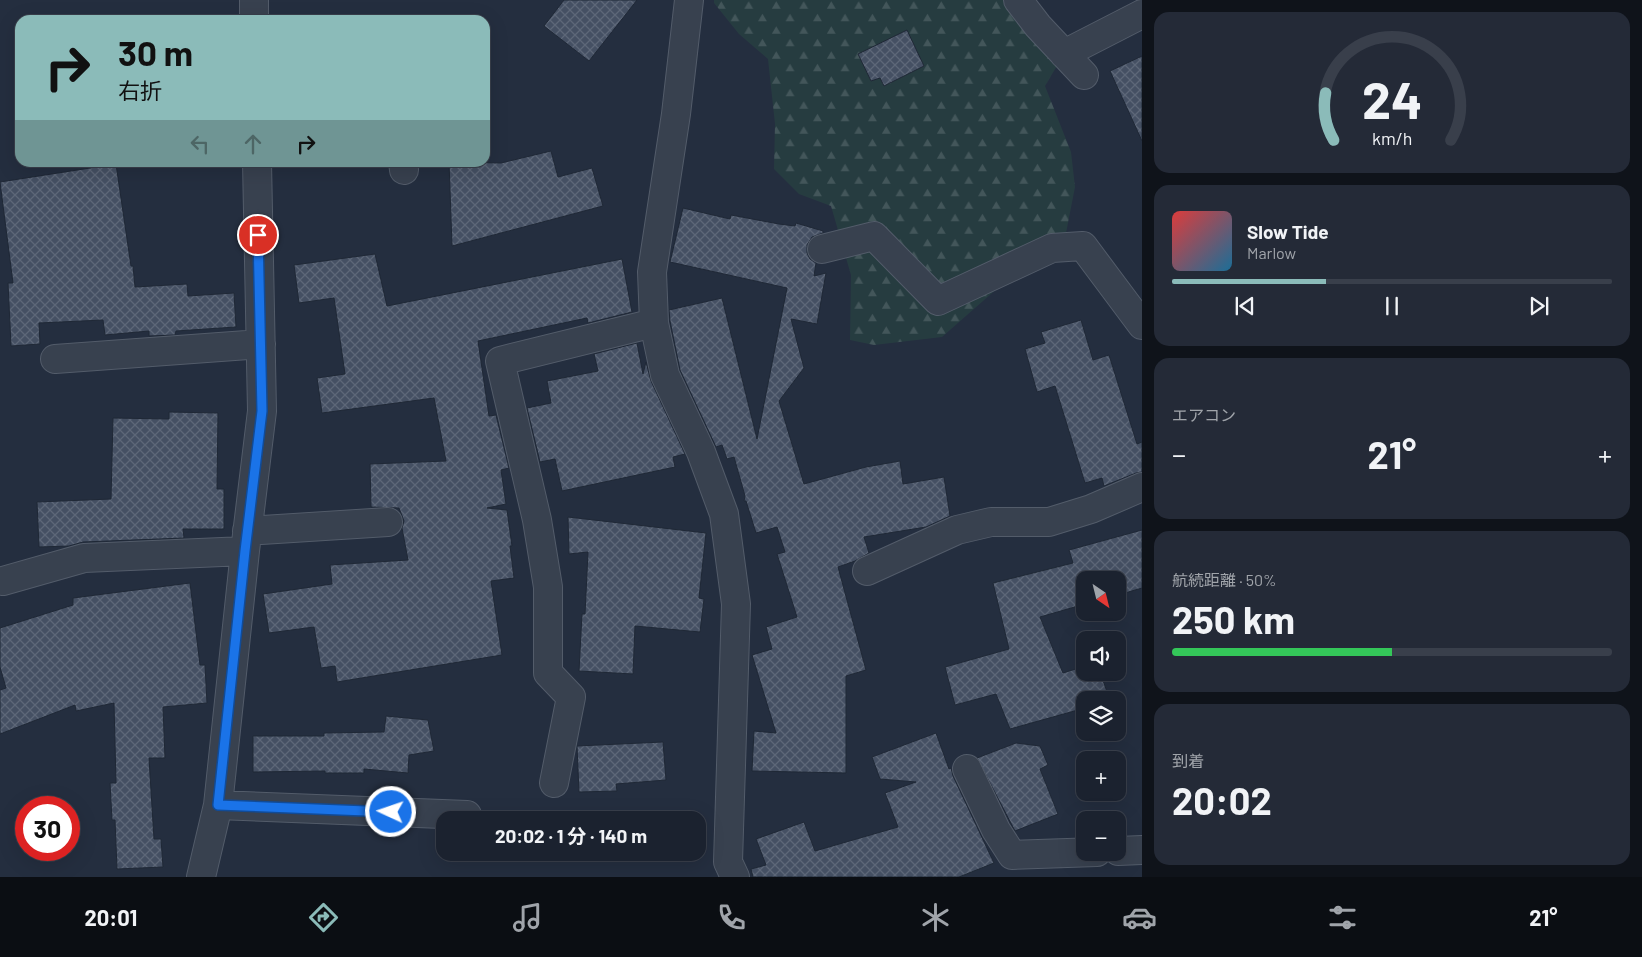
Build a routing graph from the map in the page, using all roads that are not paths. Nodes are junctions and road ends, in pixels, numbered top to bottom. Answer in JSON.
{"nodes":[{"id":1,"x":254,"y":0,"type":"edge"},
{"id":2,"x":688,"y":0,"type":"edge"},
{"id":3,"x":1018,"y":0,"type":"edge"},
{"id":4,"x":1142,"y":14,"type":"edge"},
{"id":5,"x":254,"y":15,"type":"edge"},
{"id":6,"x":1064,"y":54,"type":"junction"},
{"id":7,"x":1084,"y":75,"type":"dead end"},
{"id":8,"x":257,"y":167,"type":"edge"},
{"id":9,"x":822,"y":249,"type":"dead end"},
{"id":10,"x":654,"y":323,"type":"junction"},
{"id":11,"x":1142,"y":325,"type":"edge"},
{"id":12,"x":261,"y":344,"type":"junction"},
{"id":13,"x":55,"y":359,"type":"dead end"},
{"id":14,"x":1142,"y":487,"type":"edge"},
{"id":15,"x":388,"y":522,"type":"dead end"},
{"id":16,"x":246,"y":541,"type":"junction"},
{"id":17,"x":867,"y":571,"type":"dead end"},
{"id":18,"x":3,"y":581,"type":"dead end"},
{"id":19,"x":967,"y":770,"type":"dead end"},
{"id":20,"x":554,"y":783,"type":"dead end"},
{"id":21,"x":218,"y":805,"type":"junction"},
{"id":22,"x":436,"y":814,"type":"edge"},
{"id":23,"x":1142,"y":850,"type":"edge"},
{"id":24,"x":1126,"y":851,"type":"edge"},
{"id":25,"x":1076,"y":853,"type":"edge"},
{"id":26,"x":201,"y":877,"type":"edge"},
{"id":27,"x":735,"y":877,"type":"edge"}],
"edges":[{"from":1,"to":5,"type":"street"},
{"from":2,"to":10,"type":"street"},
{"from":3,"to":6,"type":"street"},
{"from":4,"to":6,"type":"street"},
{"from":6,"to":7,"type":"street"},
{"from":8,"to":12,"type":"street"},
{"from":9,"to":11,"type":"street"},
{"from":10,"to":20,"type":"street"},
{"from":10,"to":27,"type":"street"},
{"from":12,"to":13,"type":"street"},
{"from":12,"to":16,"type":"street"},
{"from":14,"to":17,"type":"street"},
{"from":15,"to":16,"type":"street"},
{"from":16,"to":18,"type":"street"},
{"from":16,"to":21,"type":"street"},
{"from":19,"to":25,"type":"street"},
{"from":21,"to":22,"type":"street"},
{"from":21,"to":26,"type":"street"},
{"from":23,"to":24,"type":"street"}]}
